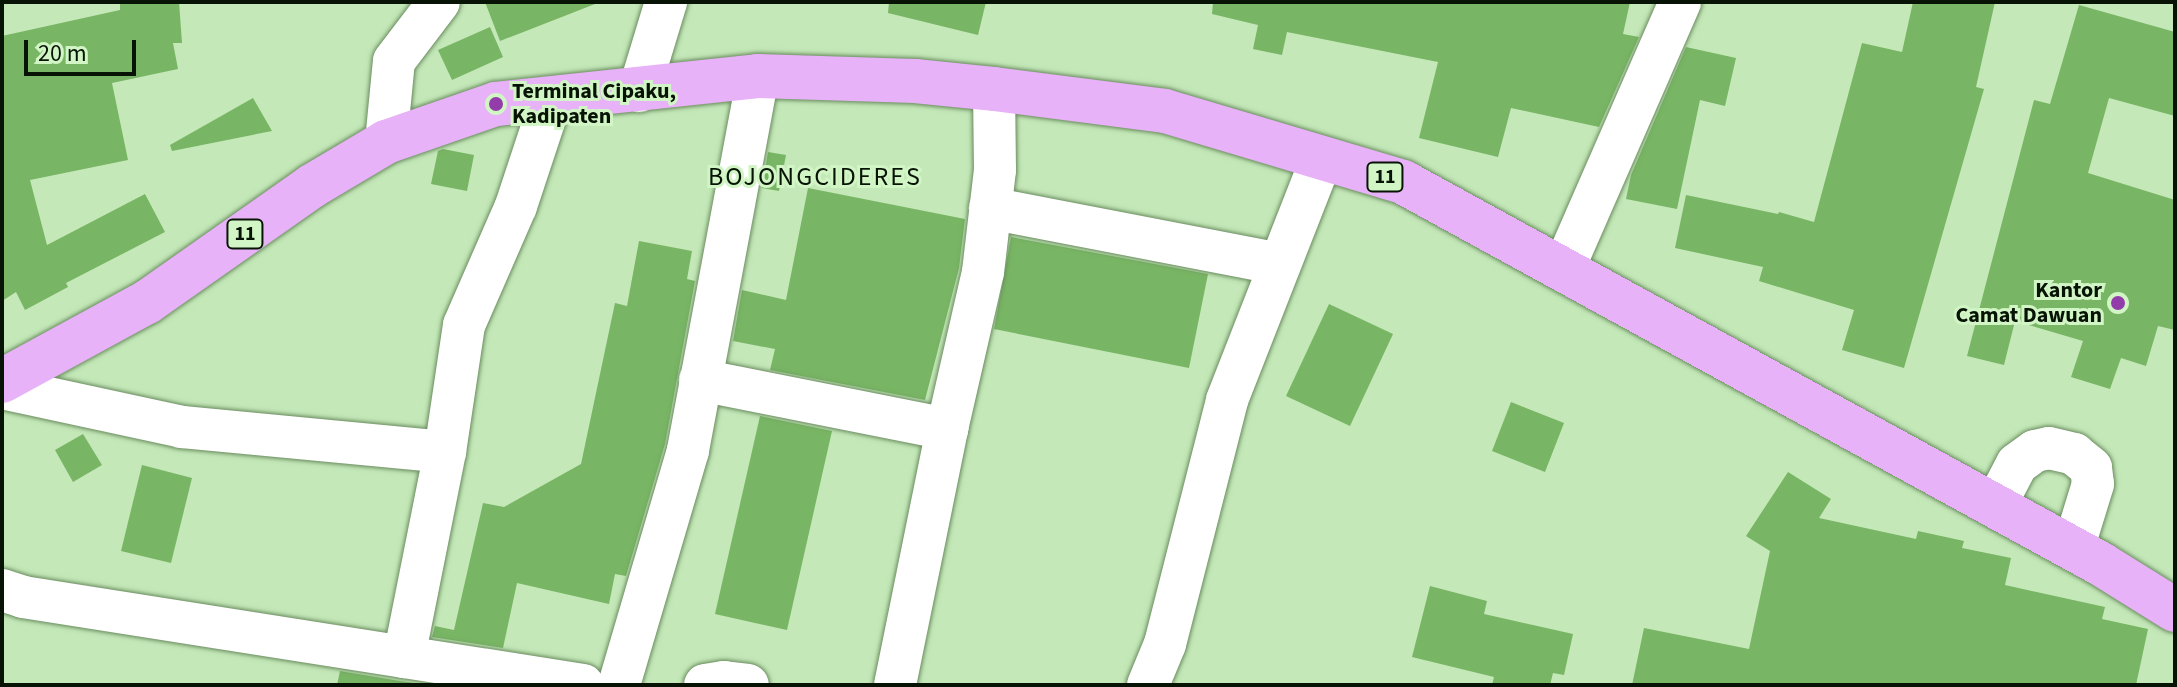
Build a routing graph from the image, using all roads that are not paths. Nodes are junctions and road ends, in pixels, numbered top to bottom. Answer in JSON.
{"nodes":[{"id":1,"x":439,"y":2,"type":"edge"},
{"id":2,"x":666,"y":2,"type":"edge"},
{"id":3,"x":1680,"y":2,"type":"edge"},
{"id":4,"x":758,"y":76,"type":"junction"},
{"id":5,"x":994,"y":89,"type":"junction"},
{"id":6,"x":639,"y":91,"type":"junction"},
{"id":7,"x":551,"y":100,"type":"junction"},
{"id":8,"x":386,"y":142,"type":"junction"},
{"id":9,"x":1322,"y":158,"type":"junction"},
{"id":10,"x":990,"y":208,"type":"junction"},
{"id":11,"x":1280,"y":264,"type":"junction"},
{"id":12,"x":1563,"y":270,"type":"junction"},
{"id":13,"x":700,"y":380,"type":"junction"},
{"id":14,"x":2,"y":381,"type":"edge"},
{"id":15,"x":2,"y":388,"type":"edge"},
{"id":16,"x":947,"y":429,"type":"junction"},
{"id":17,"x":445,"y":452,"type":"junction"},
{"id":18,"x":1995,"y":506,"type":"junction"},
{"id":19,"x":2073,"y":549,"type":"junction"},
{"id":20,"x":2,"y":590,"type":"edge"},
{"id":21,"x":2175,"y":610,"type":"edge"},
{"id":22,"x":404,"y":657,"type":"junction"},
{"id":23,"x":583,"y":685,"type":"edge"},
{"id":24,"x":619,"y":685,"type":"edge"},
{"id":25,"x":705,"y":685,"type":"edge"},
{"id":26,"x":748,"y":685,"type":"edge"},
{"id":27,"x":895,"y":685,"type":"edge"},
{"id":28,"x":1148,"y":685,"type":"edge"}],
"edges":[{"from":1,"to":8,"type":"street"},
{"from":2,"to":6,"type":"street"},
{"from":3,"to":12,"type":"street"},
{"from":4,"to":5,"type":"highway","number":"11"},
{"from":4,"to":6,"type":"highway","number":"11"},
{"from":4,"to":13,"type":"street"},
{"from":5,"to":9,"type":"highway","number":"11"},
{"from":5,"to":10,"type":"street"},
{"from":6,"to":7,"type":"highway","number":"11"},
{"from":7,"to":8,"type":"highway","number":"11"},
{"from":7,"to":17,"type":"street"},
{"from":8,"to":14,"type":"highway","number":"11"},
{"from":9,"to":11,"type":"street"},
{"from":9,"to":12,"type":"highway","number":"11"},
{"from":10,"to":11,"type":"street"},
{"from":10,"to":16,"type":"street"},
{"from":11,"to":28,"type":"street"},
{"from":12,"to":18,"type":"highway","number":"11"},
{"from":13,"to":16,"type":"street"},
{"from":13,"to":24,"type":"street"},
{"from":15,"to":17,"type":"street"},
{"from":16,"to":27,"type":"street"},
{"from":17,"to":22,"type":"street"},
{"from":18,"to":19,"type":"highway","number":"11"},
{"from":18,"to":19,"type":"street"},
{"from":19,"to":21,"type":"highway","number":"11"},
{"from":20,"to":22,"type":"street"},
{"from":22,"to":23,"type":"street"},
{"from":25,"to":26,"type":"street"}]}
